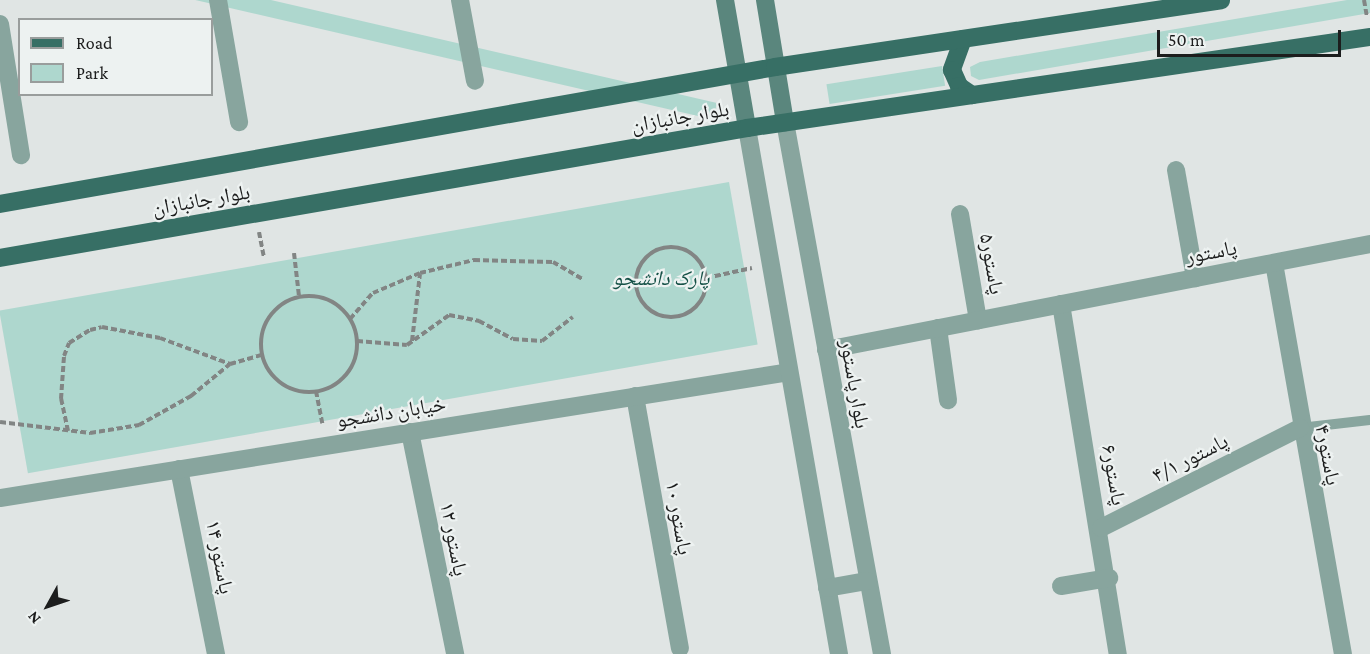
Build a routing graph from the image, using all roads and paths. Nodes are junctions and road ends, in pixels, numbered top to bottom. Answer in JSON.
{"nodes":[{"id":1,"x":218,"y":0,"type":"edge"},
{"id":2,"x":460,"y":0,"type":"edge"},
{"id":3,"x":726,"y":0,"type":"edge"},
{"id":4,"x":765,"y":0,"type":"edge"},
{"id":5,"x":1221,"y":0,"type":"edge"},
{"id":6,"x":0,"y":24,"type":"edge"},
{"id":7,"x":1370,"y":37,"type":"edge"},
{"id":8,"x":963,"y":39,"type":"junction"},
{"id":9,"x":776,"y":67,"type":"junction"},
{"id":10,"x":738,"y":74,"type":"junction"},
{"id":11,"x":475,"y":81,"type":"dead end"},
{"id":12,"x":972,"y":95,"type":"junction"},
{"id":13,"x":239,"y":122,"type":"dead end"},
{"id":14,"x":785,"y":122,"type":"junction"},
{"id":15,"x":747,"y":128,"type":"junction"},
{"id":16,"x":21,"y":155,"type":"dead end"},
{"id":17,"x":1176,"y":170,"type":"dead end"},
{"id":18,"x":0,"y":204,"type":"edge"},
{"id":19,"x":256,"y":214,"type":"junction"},
{"id":20,"x":960,"y":214,"type":"dead end"},
{"id":21,"x":1370,"y":244,"type":"edge"},
{"id":22,"x":294,"y":253,"type":"dead end"},
{"id":23,"x":0,"y":258,"type":"edge"},
{"id":24,"x":264,"y":258,"type":"dead end"},
{"id":25,"x":1274,"y":263,"type":"junction"},
{"id":26,"x":756,"y":267,"type":"dead end"},
{"id":27,"x":420,"y":273,"type":"junction"},
{"id":28,"x":706,"y":278,"type":"junction"},
{"id":29,"x":1195,"y":278,"type":"junction"},
{"id":30,"x":583,"y":279,"type":"dead end"},
{"id":31,"x":299,"y":296,"type":"junction"},
{"id":32,"x":1061,"y":304,"type":"junction"},
{"id":33,"x":573,"y":317,"type":"dead end"},
{"id":34,"x":350,"y":319,"type":"junction"},
{"id":35,"x":978,"y":321,"type":"junction"},
{"id":36,"x":938,"y":328,"type":"junction"},
{"id":37,"x":357,"y":341,"type":"junction"},
{"id":38,"x":412,"y":341,"type":"junction"},
{"id":39,"x":826,"y":350,"type":"junction"},
{"id":40,"x":261,"y":355,"type":"junction"},
{"id":41,"x":230,"y":364,"type":"junction"},
{"id":42,"x":789,"y":372,"type":"junction"},
{"id":43,"x":316,"y":391,"type":"junction"},
{"id":44,"x":635,"y":396,"type":"junction"},
{"id":45,"x":948,"y":400,"type":"dead end"},
{"id":46,"x":1370,"y":420,"type":"edge"},
{"id":47,"x":0,"y":422,"type":"edge"},
{"id":48,"x":322,"y":423,"type":"dead end"},
{"id":49,"x":1300,"y":428,"type":"junction"},
{"id":50,"x":68,"y":431,"type":"junction"},
{"id":51,"x":410,"y":432,"type":"junction"},
{"id":52,"x":179,"y":469,"type":"junction"},
{"id":53,"x":0,"y":498,"type":"edge"},
{"id":54,"x":1101,"y":528,"type":"junction"},
{"id":55,"x":1108,"y":578,"type":"junction"},
{"id":56,"x":867,"y":581,"type":"junction"},
{"id":57,"x":1061,"y":586,"type":"dead end"},
{"id":58,"x":827,"y":588,"type":"junction"},
{"id":59,"x":680,"y":648,"type":"dead end"},
{"id":60,"x":216,"y":654,"type":"edge"},
{"id":61,"x":454,"y":654,"type":"edge"},
{"id":62,"x":838,"y":654,"type":"edge"},
{"id":63,"x":882,"y":654,"type":"edge"},
{"id":64,"x":1118,"y":654,"type":"edge"},
{"id":65,"x":1343,"y":654,"type":"edge"}],
"edges":[{"from":1,"to":13,"type":"street"},
{"from":2,"to":11,"type":"street"},
{"from":3,"to":10,"type":"main road"},
{"from":4,"to":9,"type":"main road"},
{"from":5,"to":8,"type":"main road","name":"بلوار جانبازان"},
{"from":6,"to":16,"type":"street"},
{"from":7,"to":12,"type":"main road","name":"بلوار جانبازان"},
{"from":8,"to":9,"type":"main road","name":"بلوار جانبازان"},
{"from":8,"to":12,"type":"main road"},
{"from":9,"to":10,"type":"main road","name":"بلوار جانبازان"},
{"from":9,"to":14,"type":"main road"},
{"from":10,"to":15,"type":"main road"},
{"from":10,"to":18,"type":"main road","name":"بلوار جانبازان"},
{"from":12,"to":14,"type":"main road","name":"بلوار جانبازان"},
{"from":14,"to":15,"type":"main road","name":"بلوار جانبازان"},
{"from":14,"to":39,"type":"street","name":"بلوار پاستور"},
{"from":15,"to":19,"type":"main road","name":"بلوار جانبازان"},
{"from":15,"to":42,"type":"street"},
{"from":17,"to":29,"type":"street"},
{"from":19,"to":23,"type":"main road","name":"بلوار جانبازان"},
{"from":19,"to":24,"type":"path"},
{"from":20,"to":35,"type":"street","name":"پاستور۵"},
{"from":21,"to":25,"type":"street","name":"پاستور"},
{"from":22,"to":31,"type":"path"},
{"from":25,"to":29,"type":"street","name":"پاستور"},
{"from":25,"to":49,"type":"street","name":"پاستور۴"},
{"from":26,"to":28,"type":"path"},
{"from":27,"to":30,"type":"path"},
{"from":27,"to":34,"type":"path"},
{"from":27,"to":38,"type":"path"},
{"from":28,"to":28,"type":"path"},
{"from":29,"to":32,"type":"street","name":"پاستور"},
{"from":31,"to":34,"type":"path"},
{"from":31,"to":40,"type":"path"},
{"from":32,"to":35,"type":"street","name":"پاستور"},
{"from":32,"to":54,"type":"street","name":"پاستور۶"},
{"from":33,"to":38,"type":"path"},
{"from":34,"to":37,"type":"path"},
{"from":35,"to":36,"type":"street","name":"پاستور"},
{"from":36,"to":39,"type":"street","name":"پاستور"},
{"from":36,"to":45,"type":"street"},
{"from":37,"to":38,"type":"path"},
{"from":37,"to":43,"type":"path"},
{"from":39,"to":56,"type":"street","name":"بلوار پاستور"},
{"from":40,"to":41,"type":"path"},
{"from":40,"to":43,"type":"path"},
{"from":41,"to":50,"type":"path"},
{"from":41,"to":50,"type":"path"},
{"from":42,"to":44,"type":"street","name":"خیابان دانشجو"},
{"from":42,"to":58,"type":"street"},
{"from":43,"to":48,"type":"path"},
{"from":44,"to":51,"type":"street","name":"خیابان دانشجو"},
{"from":44,"to":59,"type":"street","name":"پاستور ۱۰"},
{"from":46,"to":49,"type":"lane"},
{"from":47,"to":50,"type":"path"},
{"from":49,"to":54,"type":"street","name":"پاستور ۴/۱"},
{"from":49,"to":65,"type":"street","name":"پاستور۴"},
{"from":51,"to":52,"type":"street","name":"خیابان دانشجو"},
{"from":51,"to":61,"type":"street","name":"پاستور ۱۲"},
{"from":52,"to":53,"type":"street","name":"خیابان دانشجو"},
{"from":52,"to":60,"type":"street","name":"پاستور ۱۴"},
{"from":54,"to":55,"type":"street","name":"پاستور۶"},
{"from":55,"to":57,"type":"street"},
{"from":55,"to":64,"type":"street","name":"پاستور۶"},
{"from":56,"to":58,"type":"street"},
{"from":56,"to":63,"type":"street","name":"بلوار پاستور"},
{"from":58,"to":62,"type":"street"}]}
